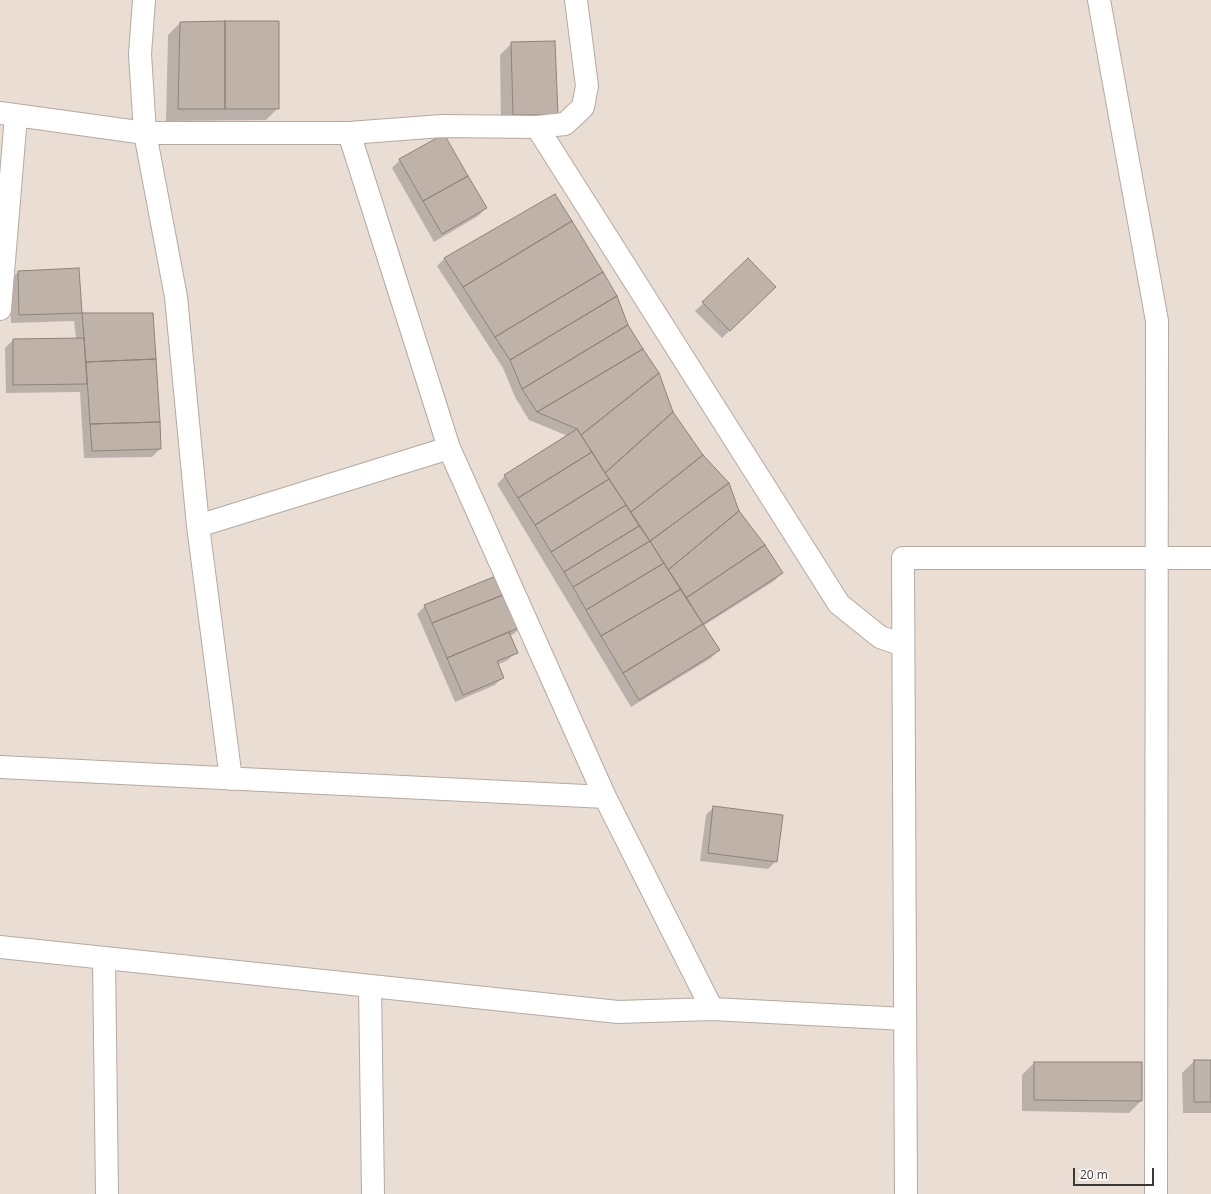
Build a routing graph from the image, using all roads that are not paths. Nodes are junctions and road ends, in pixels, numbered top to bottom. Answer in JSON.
{"nodes":[{"id":1,"x":144,"y":0,"type":"edge"},
{"id":2,"x":576,"y":0,"type":"edge"},
{"id":3,"x":1099,"y":0,"type":"edge"},
{"id":4,"x":8,"y":115,"type":"edge"},
{"id":5,"x":537,"y":127,"type":"junction"},
{"id":6,"x":145,"y":133,"type":"junction"},
{"id":7,"x":349,"y":133,"type":"junction"},
{"id":8,"x":0,"y":309,"type":"edge"},
{"id":9,"x":449,"y":448,"type":"junction"},
{"id":10,"x":198,"y":526,"type":"junction"},
{"id":11,"x":1157,"y":558,"type":"junction"},
{"id":12,"x":1211,"y":558,"type":"edge"},
{"id":13,"x":903,"y":646,"type":"junction"},
{"id":14,"x":0,"y":767,"type":"edge"},
{"id":15,"x":231,"y":779,"type":"junction"},
{"id":16,"x":605,"y":797,"type":"junction"},
{"id":17,"x":0,"y":947,"type":"edge"},
{"id":18,"x":104,"y":958,"type":"junction"},
{"id":19,"x":370,"y":986,"type":"junction"},
{"id":20,"x":712,"y":1009,"type":"junction"},
{"id":21,"x":904,"y":1019,"type":"junction"},
{"id":22,"x":107,"y":1194,"type":"edge"},
{"id":23,"x":373,"y":1194,"type":"edge"},
{"id":24,"x":906,"y":1194,"type":"edge"},
{"id":25,"x":1156,"y":1194,"type":"edge"}],
"edges":[{"from":1,"to":6,"type":"street"},
{"from":2,"to":5,"type":"street"},
{"from":3,"to":11,"type":"street"},
{"from":4,"to":6,"type":"street"},
{"from":4,"to":8,"type":"street"},
{"from":5,"to":7,"type":"street"},
{"from":5,"to":13,"type":"street"},
{"from":6,"to":7,"type":"street"},
{"from":6,"to":10,"type":"street"},
{"from":7,"to":9,"type":"street"},
{"from":9,"to":10,"type":"street"},
{"from":9,"to":16,"type":"street"},
{"from":10,"to":15,"type":"street"},
{"from":11,"to":12,"type":"street"},
{"from":11,"to":13,"type":"street"},
{"from":11,"to":25,"type":"street"},
{"from":13,"to":21,"type":"street"},
{"from":14,"to":15,"type":"street"},
{"from":15,"to":16,"type":"street"},
{"from":16,"to":20,"type":"street"},
{"from":17,"to":18,"type":"street"},
{"from":18,"to":19,"type":"street"},
{"from":18,"to":22,"type":"street"},
{"from":19,"to":20,"type":"street"},
{"from":19,"to":23,"type":"street"},
{"from":20,"to":21,"type":"street"},
{"from":21,"to":24,"type":"street"}]}
